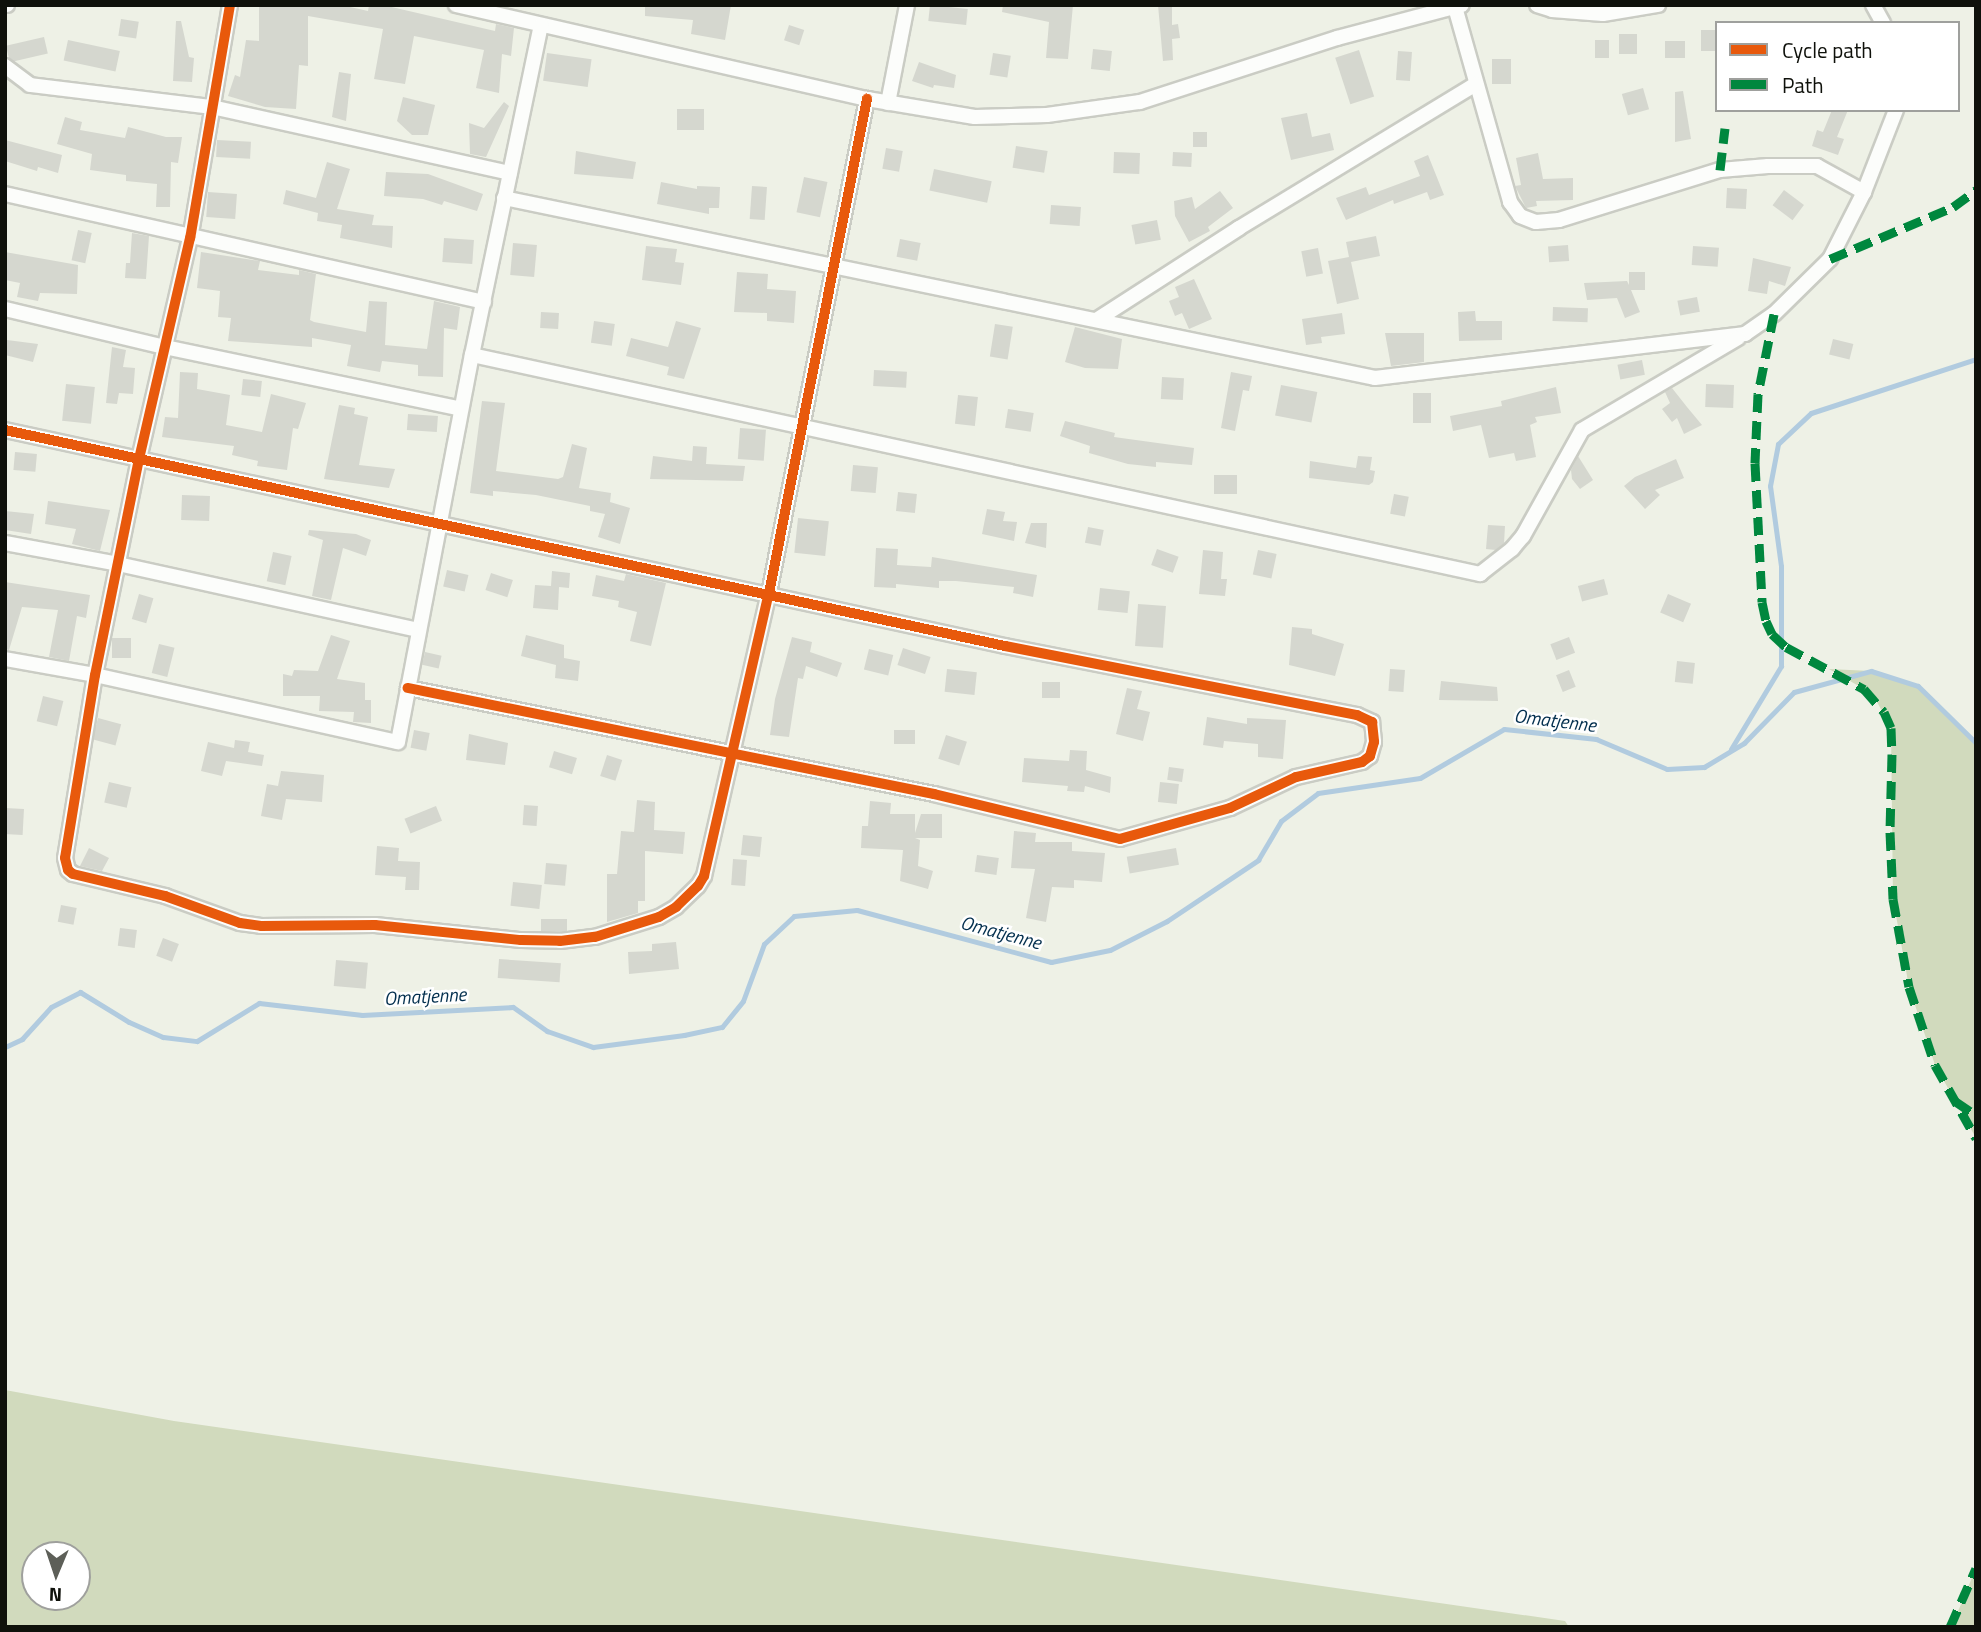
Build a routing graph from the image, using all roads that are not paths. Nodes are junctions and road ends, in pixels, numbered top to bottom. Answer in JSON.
{"nodes":[{"id":1,"x":230,"y":5,"type":"edge"},
{"id":2,"x":456,"y":5,"type":"edge"},
{"id":3,"x":908,"y":5,"type":"edge"},
{"id":4,"x":1537,"y":5,"type":"edge"},
{"id":5,"x":1658,"y":5,"type":"edge"},
{"id":6,"x":1873,"y":5,"type":"edge"},
{"id":7,"x":1459,"y":6,"type":"edge"},
{"id":8,"x":1882,"y":21,"type":"edge"},
{"id":9,"x":541,"y":25,"type":"junction"},
{"id":10,"x":5,"y":66,"type":"edge"},
{"id":11,"x":1476,"y":84,"type":"junction"},
{"id":12,"x":867,"y":99,"type":"junction"},
{"id":13,"x":888,"y":103,"type":"junction"},
{"id":14,"x":212,"y":107,"type":"junction"},
{"id":15,"x":1895,"y":112,"type":"edge"},
{"id":16,"x":510,"y":173,"type":"junction"},
{"id":17,"x":1864,"y":192,"type":"junction"},
{"id":18,"x":5,"y":194,"type":"edge"},
{"id":19,"x":505,"y":198,"type":"junction"},
{"id":20,"x":190,"y":238,"type":"junction"},
{"id":21,"x":834,"y":268,"type":"junction"},
{"id":22,"x":484,"y":302,"type":"junction"},
{"id":23,"x":5,"y":309,"type":"edge"},
{"id":24,"x":1098,"y":319,"type":"junction"},
{"id":25,"x":1745,"y":334,"type":"junction"},
{"id":26,"x":165,"y":347,"type":"junction"},
{"id":27,"x":472,"y":355,"type":"junction"},
{"id":28,"x":461,"y":409,"type":"junction"},
{"id":29,"x":802,"y":429,"type":"junction"},
{"id":30,"x":5,"y":430,"type":"edge"},
{"id":31,"x":139,"y":459,"type":"junction"},
{"id":32,"x":439,"y":522,"type":"junction"},
{"id":33,"x":5,"y":543,"type":"edge"},
{"id":34,"x":118,"y":564,"type":"junction"},
{"id":35,"x":769,"y":593,"type":"junction"},
{"id":36,"x":419,"y":630,"type":"junction"},
{"id":37,"x":5,"y":659,"type":"edge"},
{"id":38,"x":95,"y":675,"type":"junction"},
{"id":39,"x":408,"y":688,"type":"junction"},
{"id":40,"x":733,"y":755,"type":"junction"}],
"edges":[{"from":1,"to":14,"type":"street"},
{"from":2,"to":9,"type":"street"},
{"from":3,"to":13,"type":"street"},
{"from":4,"to":5,"type":"street"},
{"from":6,"to":8,"type":"street"},
{"from":7,"to":11,"type":"street"},
{"from":7,"to":13,"type":"street"},
{"from":9,"to":12,"type":"street"},
{"from":9,"to":16,"type":"street"},
{"from":10,"to":14,"type":"street"},
{"from":11,"to":17,"type":"street"},
{"from":11,"to":24,"type":"street"},
{"from":12,"to":13,"type":"street"},
{"from":12,"to":21,"type":"street"},
{"from":14,"to":16,"type":"street"},
{"from":14,"to":20,"type":"street"},
{"from":15,"to":17,"type":"street"},
{"from":16,"to":19,"type":"street"},
{"from":17,"to":25,"type":"street"},
{"from":18,"to":20,"type":"street"},
{"from":19,"to":21,"type":"street"},
{"from":19,"to":22,"type":"street"},
{"from":20,"to":22,"type":"street"},
{"from":20,"to":26,"type":"street"},
{"from":21,"to":24,"type":"street"},
{"from":21,"to":29,"type":"street"},
{"from":22,"to":27,"type":"street"},
{"from":23,"to":26,"type":"street"},
{"from":24,"to":25,"type":"street"},
{"from":25,"to":29,"type":"street"},
{"from":26,"to":28,"type":"street"},
{"from":26,"to":31,"type":"street"},
{"from":27,"to":28,"type":"street"},
{"from":27,"to":29,"type":"street"},
{"from":28,"to":32,"type":"street"},
{"from":29,"to":35,"type":"street"},
{"from":30,"to":31,"type":"street"},
{"from":31,"to":32,"type":"street"},
{"from":31,"to":34,"type":"street"},
{"from":32,"to":35,"type":"street"},
{"from":32,"to":36,"type":"street"},
{"from":33,"to":34,"type":"street"},
{"from":34,"to":36,"type":"street"},
{"from":34,"to":38,"type":"street"},
{"from":35,"to":40,"type":"street"},
{"from":35,"to":40,"type":"street"},
{"from":36,"to":39,"type":"street"},
{"from":37,"to":38,"type":"street"},
{"from":38,"to":39,"type":"street"},
{"from":38,"to":40,"type":"street"},
{"from":39,"to":40,"type":"street"}]}
